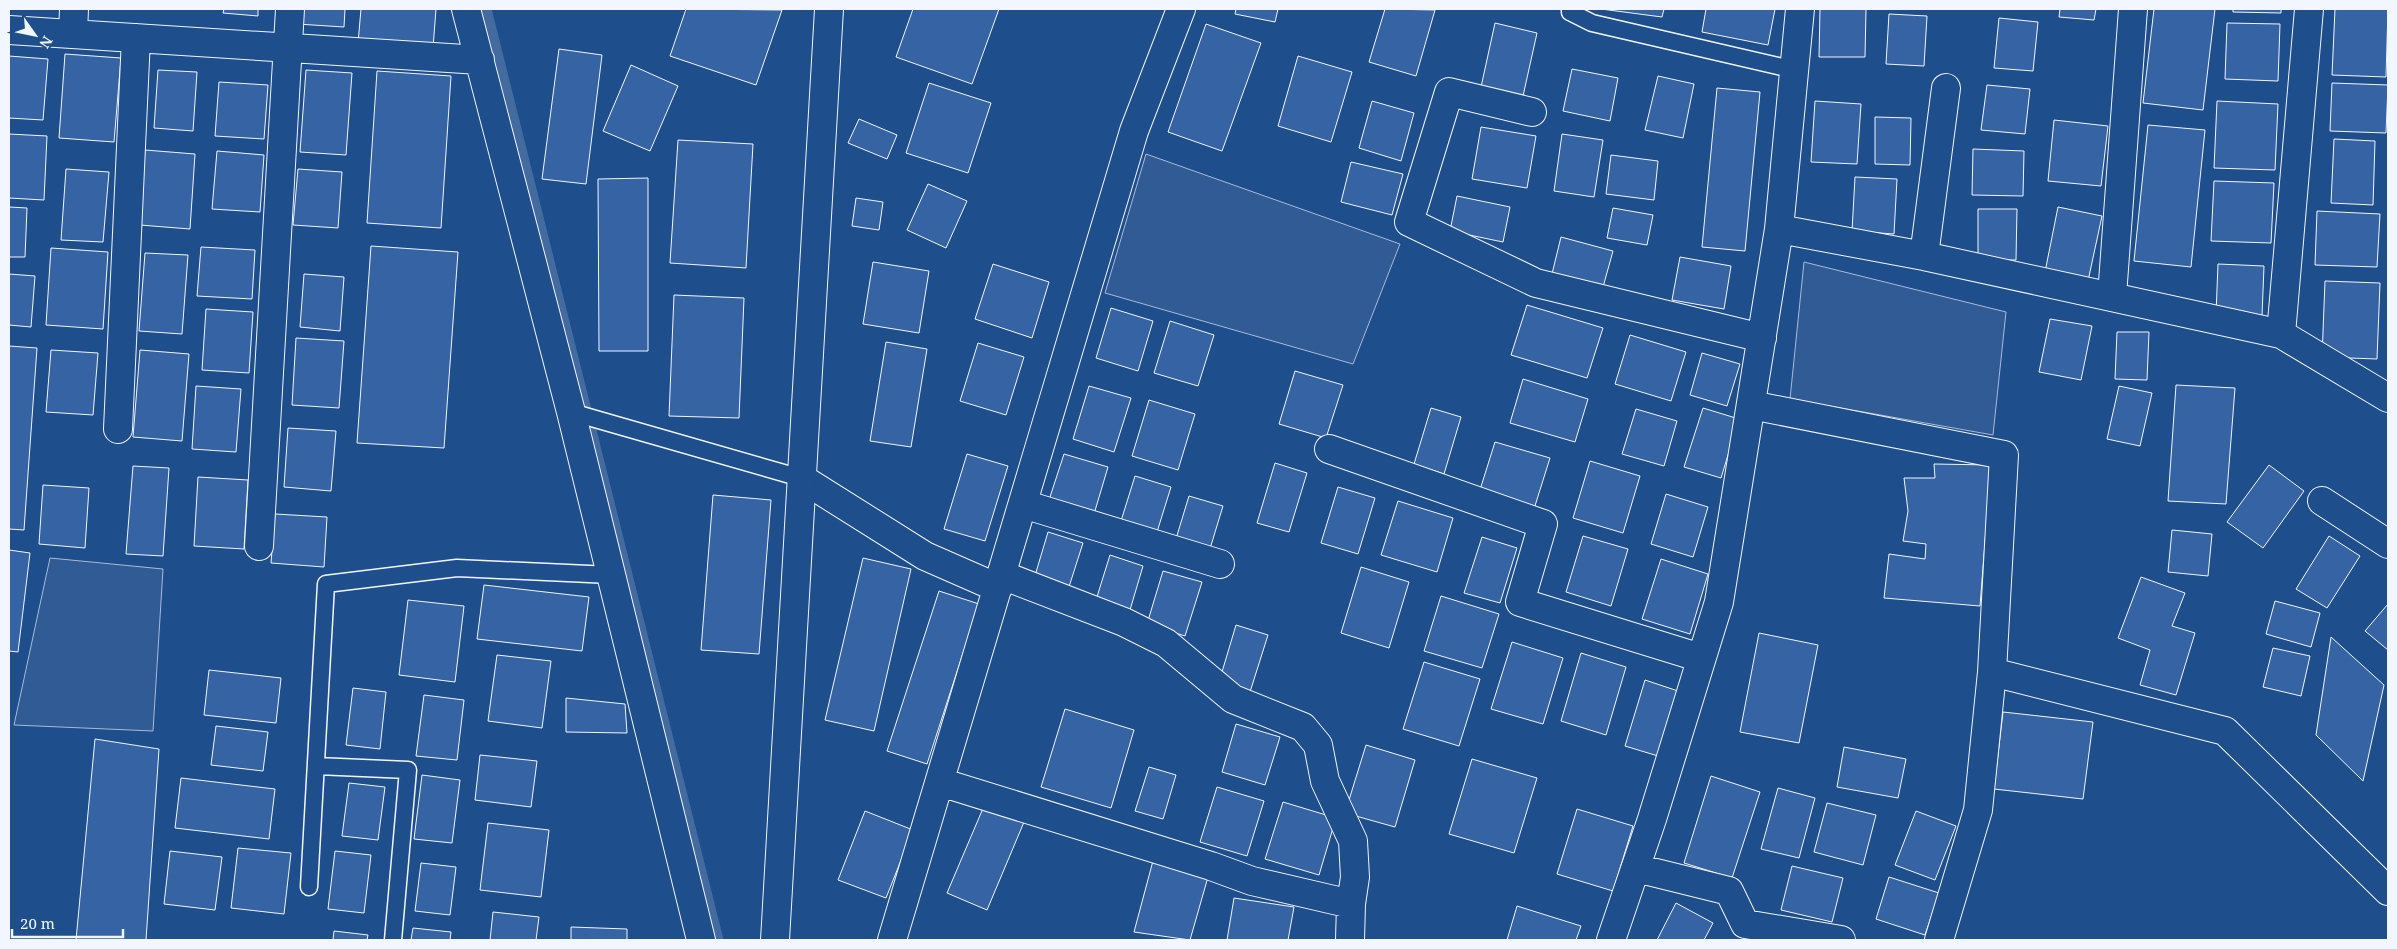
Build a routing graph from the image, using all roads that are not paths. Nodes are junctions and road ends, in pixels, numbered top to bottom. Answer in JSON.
{"nodes":[{"id":1,"x":290,"y":9,"type":"edge"},
{"id":2,"x":466,"y":9,"type":"edge"},
{"id":3,"x":829,"y":9,"type":"edge"},
{"id":4,"x":1181,"y":9,"type":"edge"},
{"id":5,"x":1570,"y":9,"type":"edge"},
{"id":6,"x":1800,"y":9,"type":"edge"},
{"id":7,"x":2133,"y":9,"type":"edge"},
{"id":8,"x":2309,"y":9,"type":"edge"},
{"id":9,"x":74,"y":22,"type":"edge"},
{"id":10,"x":9,"y":30,"type":"edge"},
{"id":11,"x":136,"y":38,"type":"junction"},
{"id":12,"x":288,"y":48,"type":"junction"},
{"id":13,"x":480,"y":60,"type":"junction"},
{"id":14,"x":1796,"y":70,"type":"junction"},
{"id":15,"x":1946,"y":88,"type":"dead end"},
{"id":16,"x":1532,"y":112,"type":"dead end"},
{"id":17,"x":1779,"y":229,"type":"junction"},
{"id":18,"x":1924,"y":256,"type":"junction"},
{"id":19,"x":2112,"y":296,"type":"junction"},
{"id":20,"x":2281,"y":334,"type":"junction"},
{"id":21,"x":1762,"y":338,"type":"junction"},
{"id":22,"x":2388,"y":398,"type":"edge"},
{"id":23,"x":1751,"y":405,"type":"junction"},
{"id":24,"x":572,"y":412,"type":"junction"},
{"id":25,"x":118,"y":429,"type":"dead end"},
{"id":26,"x":1329,"y":449,"type":"dead end"},
{"id":27,"x":801,"y":478,"type":"junction"},
{"id":28,"x":2322,"y":501,"type":"dead end"},
{"id":29,"x":1023,"y":504,"type":"junction"},
{"id":30,"x":2388,"y":544,"type":"edge"},
{"id":31,"x":259,"y":546,"type":"dead end"},
{"id":32,"x":1220,"y":564,"type":"dead end"},
{"id":33,"x":611,"y":575,"type":"junction"},
{"id":34,"x":1000,"y":582,"type":"junction"},
{"id":35,"x":1702,"y":658,"type":"junction"},
{"id":36,"x":1992,"y":672,"type":"junction"},
{"id":37,"x":316,"y":766,"type":"junction"},
{"id":38,"x":940,"y":782,"type":"junction"},
{"id":39,"x":1636,"y":868,"type":"junction"},
{"id":40,"x":309,"y":887,"type":"dead end"},
{"id":41,"x":2388,"y":890,"type":"edge"},
{"id":42,"x":1351,"y":904,"type":"junction"},
{"id":43,"x":393,"y":940,"type":"edge"},
{"id":44,"x":701,"y":940,"type":"edge"},
{"id":45,"x":775,"y":940,"type":"edge"},
{"id":46,"x":892,"y":940,"type":"edge"},
{"id":47,"x":1350,"y":940,"type":"edge"},
{"id":48,"x":1611,"y":940,"type":"edge"},
{"id":49,"x":1841,"y":940,"type":"edge"},
{"id":50,"x":1939,"y":940,"type":"edge"}],
"edges":[{"from":1,"to":12,"type":"street"},
{"from":2,"to":13,"type":"street"},
{"from":3,"to":27,"type":"street"},
{"from":4,"to":29,"type":"street"},
{"from":5,"to":14,"type":"lane"},
{"from":6,"to":14,"type":"street"},
{"from":7,"to":19,"type":"street"},
{"from":8,"to":20,"type":"street"},
{"from":9,"to":10,"type":"street"},
{"from":9,"to":11,"type":"street"},
{"from":11,"to":12,"type":"street"},
{"from":11,"to":25,"type":"street"},
{"from":12,"to":13,"type":"street"},
{"from":12,"to":31,"type":"street"},
{"from":13,"to":24,"type":"street"},
{"from":14,"to":17,"type":"street"},
{"from":15,"to":18,"type":"street"},
{"from":16,"to":21,"type":"street"},
{"from":17,"to":18,"type":"street"},
{"from":17,"to":21,"type":"street"},
{"from":18,"to":19,"type":"street"},
{"from":19,"to":20,"type":"street"},
{"from":20,"to":22,"type":"street"},
{"from":21,"to":23,"type":"street"},
{"from":23,"to":35,"type":"street"},
{"from":23,"to":36,"type":"street"},
{"from":24,"to":27,"type":"lane"},
{"from":24,"to":33,"type":"street"},
{"from":26,"to":35,"type":"street"},
{"from":27,"to":34,"type":"street"},
{"from":27,"to":45,"type":"street"},
{"from":28,"to":30,"type":"street"},
{"from":29,"to":32,"type":"street"},
{"from":29,"to":34,"type":"street"},
{"from":33,"to":37,"type":"lane"},
{"from":33,"to":44,"type":"street"},
{"from":34,"to":38,"type":"street"},
{"from":34,"to":42,"type":"street"},
{"from":35,"to":39,"type":"street"},
{"from":36,"to":41,"type":"street"},
{"from":36,"to":50,"type":"street"},
{"from":37,"to":40,"type":"lane"},
{"from":37,"to":43,"type":"lane"},
{"from":38,"to":42,"type":"street"},
{"from":38,"to":46,"type":"street"},
{"from":39,"to":48,"type":"street"},
{"from":39,"to":49,"type":"street"},
{"from":42,"to":47,"type":"street"}]}
